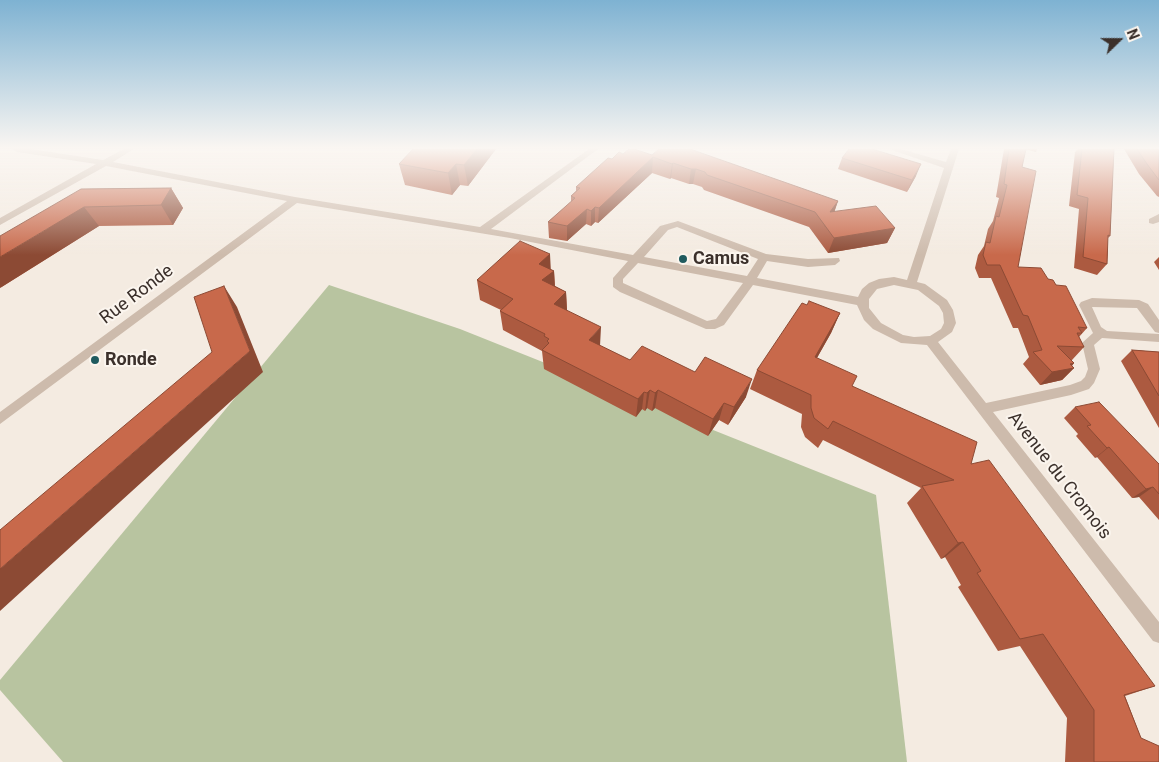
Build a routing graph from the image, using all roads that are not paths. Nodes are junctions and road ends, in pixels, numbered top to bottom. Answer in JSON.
{"nodes":[{"id":1,"x":66,"y":185,"type":"edge"},
{"id":2,"x":215,"y":185,"type":"edge"},
{"id":3,"x":545,"y":185,"type":"edge"},
{"id":4,"x":943,"y":185,"type":"edge"},
{"id":5,"x":295,"y":200,"type":"junction"},
{"id":6,"x":0,"y":222,"type":"edge"},
{"id":7,"x":482,"y":230,"type":"junction"},
{"id":8,"x":764,"y":257,"type":"junction"},
{"id":9,"x":636,"y":259,"type":"junction"},
{"id":10,"x":835,"y":261,"type":"dead end"},
{"id":11,"x":750,"y":281,"type":"junction"},
{"id":12,"x":911,"y":284,"type":"junction"},
{"id":13,"x":863,"y":302,"type":"junction"},
{"id":14,"x":1159,"y":330,"type":"edge"},
{"id":15,"x":1101,"y":333,"type":"junction"},
{"id":16,"x":1159,"y":338,"type":"edge"},
{"id":17,"x":930,"y":340,"type":"junction"},
{"id":18,"x":983,"y":409,"type":"junction"},
{"id":19,"x":0,"y":419,"type":"edge"},
{"id":20,"x":1159,"y":636,"type":"edge"}],
"edges":[{"from":1,"to":6,"type":"street"},
{"from":2,"to":5,"type":"street"},
{"from":3,"to":7,"type":"street"},
{"from":4,"to":12,"type":"street"},
{"from":5,"to":7,"type":"street"},
{"from":5,"to":19,"type":"street","name":"Rue Ronde"},
{"from":7,"to":9,"type":"street"},
{"from":8,"to":9,"type":"street"},
{"from":8,"to":10,"type":"street"},
{"from":8,"to":11,"type":"street"},
{"from":9,"to":11,"type":"street"},
{"from":9,"to":11,"type":"street"},
{"from":11,"to":13,"type":"street"},
{"from":12,"to":13,"type":"street"},
{"from":12,"to":17,"type":"street"},
{"from":13,"to":17,"type":"street"},
{"from":14,"to":15,"type":"street"},
{"from":15,"to":16,"type":"street"},
{"from":15,"to":18,"type":"street"},
{"from":17,"to":18,"type":"street","name":"Avenue du Cromois"},
{"from":18,"to":20,"type":"street","name":"Avenue du Cromois"}]}
